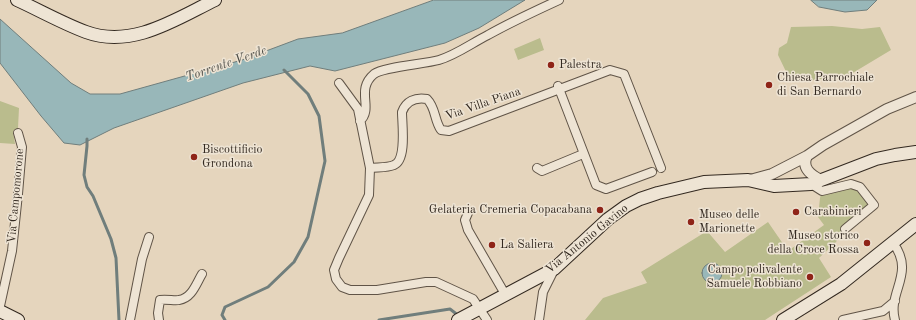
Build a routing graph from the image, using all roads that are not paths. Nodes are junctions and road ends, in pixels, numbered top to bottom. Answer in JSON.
{"nodes":[{"id":1,"x":17,"y":0,"type":"edge"},
{"id":2,"x":215,"y":0,"type":"edge"},
{"id":3,"x":559,"y":0,"type":"edge"},
{"id":4,"x":339,"y":83,"type":"dead end"},
{"id":5,"x":558,"y":87,"type":"junction"},
{"id":6,"x":916,"y":97,"type":"edge"},
{"id":7,"x":360,"y":121,"type":"junction"},
{"id":8,"x":18,"y":133,"type":"dead end"},
{"id":9,"x":916,"y":152,"type":"edge"},
{"id":10,"x":583,"y":154,"type":"junction"},
{"id":11,"x":807,"y":156,"type":"junction"},
{"id":12,"x":370,"y":168,"type":"junction"},
{"id":13,"x":537,"y":168,"type":"dead end"},
{"id":14,"x":661,"y":168,"type":"dead end"},
{"id":15,"x":652,"y":172,"type":"dead end"},
{"id":16,"x":748,"y":180,"type":"junction"},
{"id":17,"x":816,"y":182,"type":"junction"},
{"id":18,"x":468,"y":212,"type":"dead end"},
{"id":19,"x":916,"y":224,"type":"edge"},
{"id":20,"x":845,"y":229,"type":"dead end"},
{"id":21,"x":149,"y":236,"type":"dead end"},
{"id":22,"x":893,"y":243,"type":"junction"},
{"id":23,"x":554,"y":269,"type":"junction"},
{"id":24,"x":202,"y":274,"type":"dead end"},
{"id":25,"x":505,"y":294,"type":"junction"},
{"id":26,"x":895,"y":301,"type":"junction"},
{"id":27,"x":0,"y":306,"type":"edge"},
{"id":28,"x":0,"y":310,"type":"edge"},
{"id":29,"x":475,"y":311,"type":"junction"},
{"id":30,"x":18,"y":320,"type":"edge"},
{"id":31,"x":130,"y":320,"type":"edge"},
{"id":32,"x":159,"y":320,"type":"edge"},
{"id":33,"x":458,"y":320,"type":"edge"},
{"id":34,"x":486,"y":320,"type":"edge"},
{"id":35,"x":539,"y":320,"type":"edge"},
{"id":36,"x":783,"y":320,"type":"edge"},
{"id":37,"x":843,"y":320,"type":"edge"},
{"id":38,"x":895,"y":320,"type":"edge"}],
"edges":[{"from":1,"to":2,"type":"main road"},
{"from":3,"to":7,"type":"street"},
{"from":4,"to":7,"type":"street"},
{"from":5,"to":10,"type":"street"},
{"from":5,"to":12,"type":"street","name":"Via Villa Piana"},
{"from":5,"to":14,"type":"street"},
{"from":6,"to":11,"type":"street","name":"Via Antonio Gavino"},
{"from":7,"to":12,"type":"street"},
{"from":8,"to":27,"type":"street","name":"Via Campomorone"},
{"from":9,"to":17,"type":"main road","name":"Via Antonio Gavino"},
{"from":10,"to":13,"type":"street"},
{"from":10,"to":15,"type":"street"},
{"from":11,"to":16,"type":"street","name":"Via Antonio Gavino"},
{"from":11,"to":17,"type":"street"},
{"from":12,"to":29,"type":"street"},
{"from":16,"to":17,"type":"main road","name":"Via Antonio Gavino"},
{"from":16,"to":23,"type":"main road","name":"Via Antonio Gavino"},
{"from":17,"to":20,"type":"street"},
{"from":18,"to":25,"type":"street"},
{"from":19,"to":22,"type":"main road"},
{"from":21,"to":31,"type":"street"},
{"from":22,"to":26,"type":"street"},
{"from":22,"to":36,"type":"main road"},
{"from":23,"to":25,"type":"main road","name":"Via Antonio Gavino"},
{"from":23,"to":35,"type":"street"},
{"from":24,"to":32,"type":"street"},
{"from":25,"to":29,"type":"main road","name":"Via Antonio Gavino"},
{"from":26,"to":37,"type":"street"},
{"from":26,"to":38,"type":"street"},
{"from":28,"to":30,"type":"main road"},
{"from":29,"to":33,"type":"main road","name":"Via Antonio Gavino"},
{"from":29,"to":34,"type":"street"}]}
